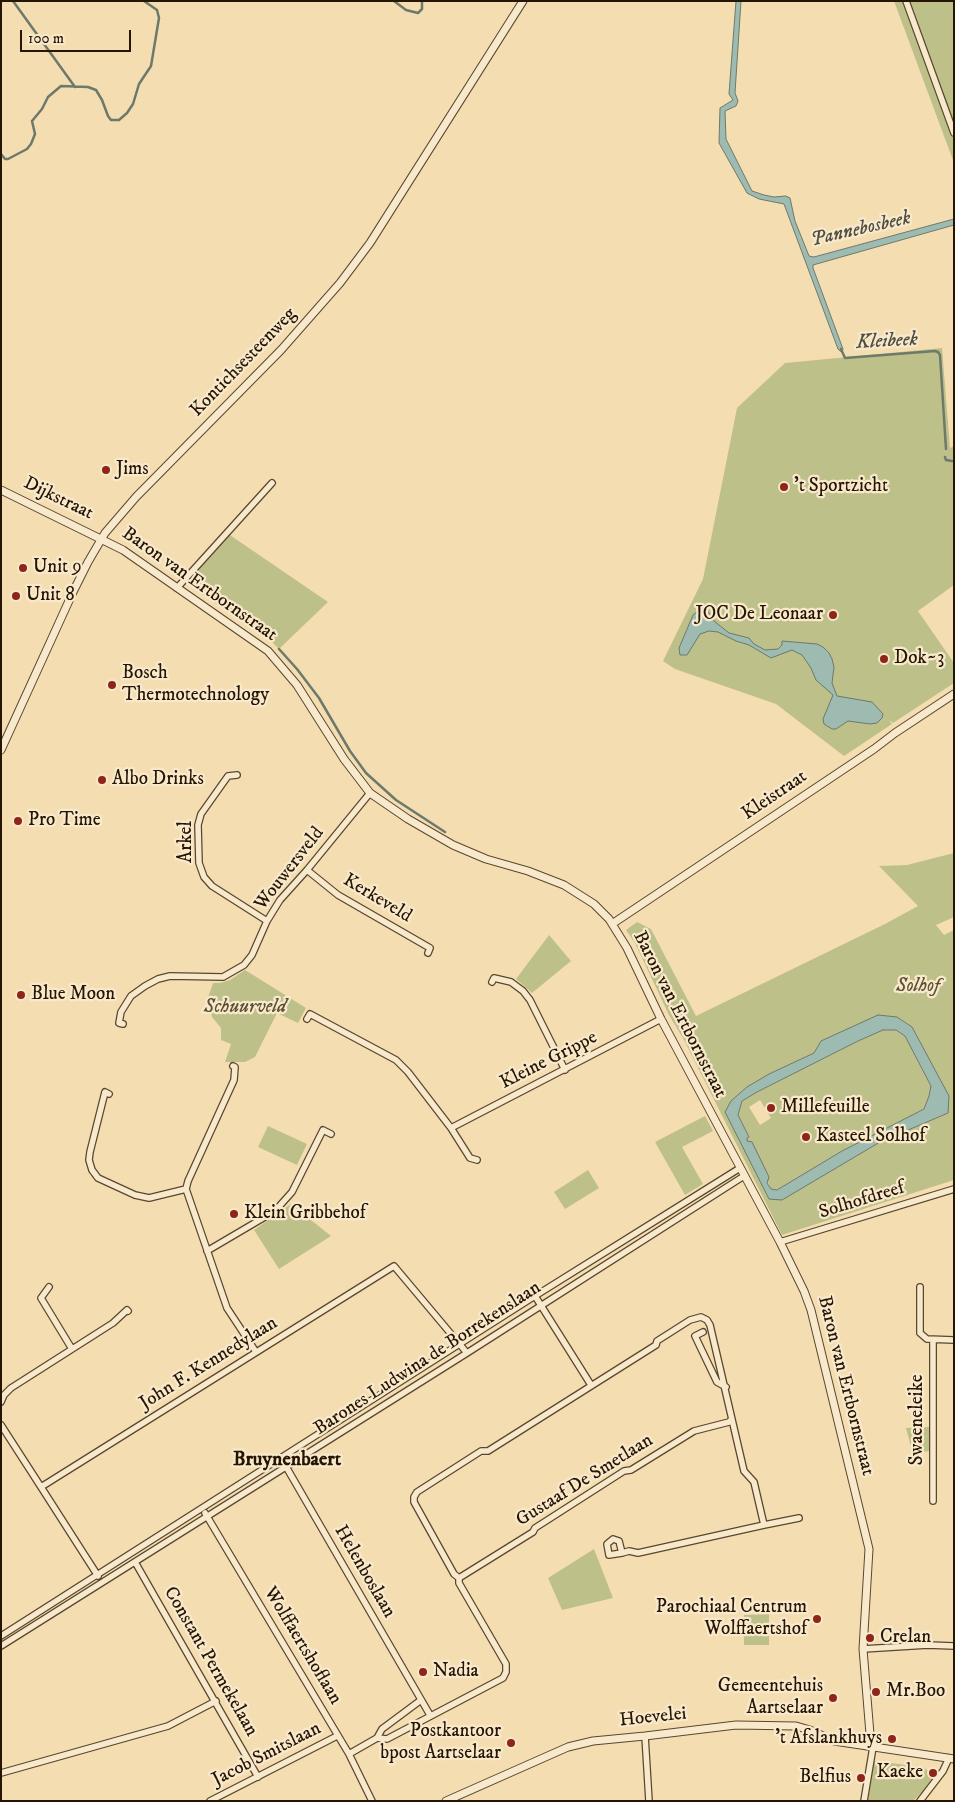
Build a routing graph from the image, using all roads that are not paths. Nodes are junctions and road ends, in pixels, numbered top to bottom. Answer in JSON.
{"nodes":[{"id":1,"x":523,"y":1,"type":"edge"},
{"id":2,"x":906,"y":1,"type":"edge"},
{"id":3,"x":954,"y":133,"type":"edge"},
{"id":4,"x":272,"y":483,"type":"dead end"},
{"id":5,"x":1,"y":490,"type":"edge"},
{"id":6,"x":102,"y":538,"type":"junction"},
{"id":7,"x":177,"y":588,"type":"junction"},
{"id":8,"x":954,"y":694,"type":"edge"},
{"id":9,"x":1,"y":750,"type":"edge"},
{"id":10,"x":237,"y":775,"type":"dead end"},
{"id":11,"x":370,"y":793,"type":"junction"},
{"id":12,"x":307,"y":870,"type":"junction"},
{"id":13,"x":266,"y":921,"type":"junction"},
{"id":14,"x":612,"y":924,"type":"junction"},
{"id":15,"x":428,"y":953,"type":"dead end"},
{"id":16,"x":492,"y":982,"type":"dead end"},
{"id":17,"x":307,"y":1019,"type":"dead end"},
{"id":18,"x":661,"y":1019,"type":"junction"},
{"id":19,"x":123,"y":1024,"type":"dead end"},
{"id":20,"x":233,"y":1066,"type":"dead end"},
{"id":21,"x":564,"y":1070,"type":"junction"},
{"id":22,"x":110,"y":1094,"type":"dead end"},
{"id":23,"x":451,"y":1128,"type":"junction"},
{"id":24,"x":331,"y":1134,"type":"dead end"},
{"id":25,"x":477,"y":1160,"type":"dead end"},
{"id":26,"x":740,"y":1168,"type":"junction"},
{"id":27,"x":744,"y":1176,"type":"junction"},
{"id":28,"x":954,"y":1188,"type":"edge"},
{"id":29,"x":186,"y":1189,"type":"junction"},
{"id":30,"x":780,"y":1242,"type":"junction"},
{"id":31,"x":207,"y":1251,"type":"junction"},
{"id":32,"x":49,"y":1287,"type":"dead end"},
{"id":33,"x":920,"y":1287,"type":"dead end"},
{"id":34,"x":535,"y":1296,"type":"junction"},
{"id":35,"x":540,"y":1305,"type":"junction"},
{"id":36,"x":128,"y":1310,"type":"dead end"},
{"id":37,"x":702,"y":1332,"type":"dead end"},
{"id":38,"x":933,"y":1340,"type":"junction"},
{"id":39,"x":954,"y":1340,"type":"edge"},
{"id":40,"x":460,"y":1345,"type":"junction"},
{"id":41,"x":72,"y":1349,"type":"junction"},
{"id":42,"x":256,"y":1352,"type":"junction"},
{"id":43,"x":467,"y":1353,"type":"junction"},
{"id":44,"x":591,"y":1386,"type":"junction"},
{"id":45,"x":726,"y":1387,"type":"junction"},
{"id":46,"x":1,"y":1402,"type":"edge"},
{"id":47,"x":731,"y":1420,"type":"junction"},
{"id":48,"x":1,"y":1425,"type":"edge"},
{"id":49,"x":281,"y":1458,"type":"junction"},
{"id":50,"x":286,"y":1467,"type":"junction"},
{"id":51,"x":41,"y":1487,"type":"junction"},
{"id":52,"x":933,"y":1501,"type":"dead end"},
{"id":53,"x":202,"y":1508,"type":"junction"},
{"id":54,"x":207,"y":1516,"type":"junction"},
{"id":55,"x":799,"y":1518,"type":"dead end"},
{"id":56,"x":764,"y":1525,"type":"junction"},
{"id":57,"x":622,"y":1552,"type":"dead end"},
{"id":58,"x":136,"y":1562,"type":"junction"},
{"id":59,"x":97,"y":1575,"type":"junction"},
{"id":60,"x":459,"y":1578,"type":"junction"},
{"id":61,"x":102,"y":1582,"type":"junction"},
{"id":62,"x":1,"y":1636,"type":"edge"},
{"id":63,"x":1,"y":1646,"type":"edge"},
{"id":64,"x":954,"y":1646,"type":"edge"},
{"id":65,"x":863,"y":1649,"type":"junction"},
{"id":66,"x":421,"y":1700,"type":"junction"},
{"id":67,"x":216,"y":1701,"type":"junction"},
{"id":68,"x":430,"y":1715,"type":"junction"},
{"id":69,"x":338,"y":1736,"type":"junction"},
{"id":70,"x":645,"y":1736,"type":"junction"},
{"id":71,"x":377,"y":1738,"type":"junction"},
{"id":72,"x":873,"y":1746,"type":"junction"},
{"id":73,"x":349,"y":1754,"type":"junction"},
{"id":74,"x":951,"y":1758,"type":"edge"},
{"id":75,"x":1,"y":1773,"type":"edge"},
{"id":76,"x":258,"y":1777,"type":"junction"},
{"id":77,"x":922,"y":1800,"type":"edge"},
{"id":78,"x":210,"y":1801,"type":"edge"},
{"id":79,"x":372,"y":1801,"type":"edge"},
{"id":80,"x":446,"y":1801,"type":"edge"},
{"id":81,"x":649,"y":1801,"type":"edge"},
{"id":82,"x":864,"y":1801,"type":"edge"}],
"edges":[{"from":1,"to":6,"type":"street","name":"Kontichsesteenweg"},
{"from":2,"to":3,"type":"street"},
{"from":4,"to":7,"type":"street"},
{"from":5,"to":6,"type":"street","name":"Dijkstraat"},
{"from":6,"to":7,"type":"street","name":"Baron van Ertbornstraat"},
{"from":6,"to":9,"type":"street","name":"Kontichsesteenweg"},
{"from":7,"to":11,"type":"street","name":"Baron van Ertbornstraat"},
{"from":8,"to":14,"type":"street","name":"Kleistraat"},
{"from":10,"to":13,"type":"street","name":"Arkel"},
{"from":11,"to":12,"type":"street","name":"Wouwersveld"},
{"from":11,"to":14,"type":"street","name":"Baron van Ertbornstraat"},
{"from":12,"to":13,"type":"street","name":"Wouwersveld"},
{"from":12,"to":15,"type":"street","name":"Kerkeveld"},
{"from":13,"to":19,"type":"street","name":"Wouwersveld"},
{"from":14,"to":18,"type":"street","name":"Baron van Ertbornstraat"},
{"from":16,"to":21,"type":"street"},
{"from":17,"to":23,"type":"street"},
{"from":18,"to":21,"type":"street","name":"Kleine Grippe"},
{"from":18,"to":26,"type":"street","name":"Baron van Ertbornstraat"},
{"from":20,"to":29,"type":"street"},
{"from":21,"to":23,"type":"street","name":"Kleine Grippe"},
{"from":22,"to":29,"type":"street"},
{"from":23,"to":25,"type":"street"},
{"from":24,"to":31,"type":"street"},
{"from":26,"to":27,"type":"street","name":"Baron van Ertbornstraat"},
{"from":26,"to":34,"type":"street","name":"Barones Ludwina de Borrekenslaan"},
{"from":27,"to":30,"type":"street","name":"Baron van Ertbornstraat"},
{"from":27,"to":35,"type":"street","name":"Barones Ludwina de Borrekenslaan"},
{"from":28,"to":30,"type":"street","name":"Solhofdreef"},
{"from":29,"to":31,"type":"street"},
{"from":30,"to":65,"type":"street","name":"Baron van Ertbornstraat"},
{"from":31,"to":42,"type":"street"},
{"from":32,"to":41,"type":"street"},
{"from":33,"to":38,"type":"street"},
{"from":34,"to":35,"type":"street"},
{"from":34,"to":40,"type":"street","name":"Barones Ludwina de Borrekenslaan"},
{"from":35,"to":43,"type":"street","name":"Barones Ludwina de Borrekenslaan"},
{"from":35,"to":44,"type":"street"},
{"from":36,"to":41,"type":"street"},
{"from":37,"to":45,"type":"street"},
{"from":38,"to":39,"type":"street"},
{"from":38,"to":52,"type":"street","name":"Swaeneleike"},
{"from":40,"to":42,"type":"street","name":"John F. Kennedylaan"},
{"from":40,"to":43,"type":"street","name":"John F. Kennedylaan"},
{"from":40,"to":49,"type":"street","name":"Barones Ludwina de Borrekenslaan"},
{"from":41,"to":46,"type":"street"},
{"from":42,"to":51,"type":"street","name":"John F. Kennedylaan"},
{"from":43,"to":50,"type":"street","name":"Barones Ludwina de Borrekenslaan"},
{"from":44,"to":45,"type":"street"},
{"from":44,"to":60,"type":"street"},
{"from":45,"to":47,"type":"street"},
{"from":47,"to":56,"type":"street"},
{"from":47,"to":60,"type":"street","name":"Gustaaf De Smetlaan"},
{"from":48,"to":51,"type":"street"},
{"from":49,"to":50,"type":"street","name":"Helenboslaan"},
{"from":49,"to":53,"type":"street","name":"Barones Ludwina de Borrekenslaan"},
{"from":50,"to":54,"type":"street","name":"Barones Ludwina de Borrekenslaan"},
{"from":50,"to":66,"type":"street","name":"Helenboslaan"},
{"from":51,"to":59,"type":"street"},
{"from":53,"to":54,"type":"street","name":"Wolffaertshoflaan"},
{"from":53,"to":59,"type":"street","name":"Barones Ludwina de Borrekenslaan"},
{"from":54,"to":58,"type":"street","name":"Barones Ludwina de Borrekenslaan"},
{"from":54,"to":69,"type":"street","name":"Wolffaertshoflaan"},
{"from":55,"to":56,"type":"street"},
{"from":56,"to":57,"type":"street"},
{"from":58,"to":61,"type":"street","name":"Barones Ludwina de Borrekenslaan"},
{"from":58,"to":67,"type":"street","name":"Constant Permekelaan"},
{"from":59,"to":61,"type":"street"},
{"from":59,"to":62,"type":"street","name":"Barones Ludwina de Borrekenslaan"},
{"from":60,"to":68,"type":"street"},
{"from":61,"to":63,"type":"street","name":"Barones Ludwina de Borrekenslaan"},
{"from":64,"to":65,"type":"street"},
{"from":65,"to":72,"type":"street","name":"Baron van Ertbornstraat"},
{"from":66,"to":68,"type":"street","name":"Helenboslaan"},
{"from":66,"to":71,"type":"street"},
{"from":67,"to":75,"type":"street"},
{"from":67,"to":76,"type":"street","name":"Constant Permekelaan"},
{"from":68,"to":71,"type":"street"},
{"from":69,"to":73,"type":"street","name":"Wolffaertshoflaan"},
{"from":69,"to":76,"type":"street","name":"Jacob Smitslaan"},
{"from":70,"to":72,"type":"street","name":"Hoevelei"},
{"from":70,"to":80,"type":"street","name":"Hoevelei"},
{"from":70,"to":81,"type":"street"},
{"from":71,"to":73,"type":"street"},
{"from":72,"to":74,"type":"street","name":"Hoevelei"},
{"from":72,"to":82,"type":"street"},
{"from":73,"to":79,"type":"street","name":"Wolffaertshoflaan"},
{"from":74,"to":77,"type":"street"},
{"from":76,"to":78,"type":"street","name":"Jacob Smitslaan"}]}
